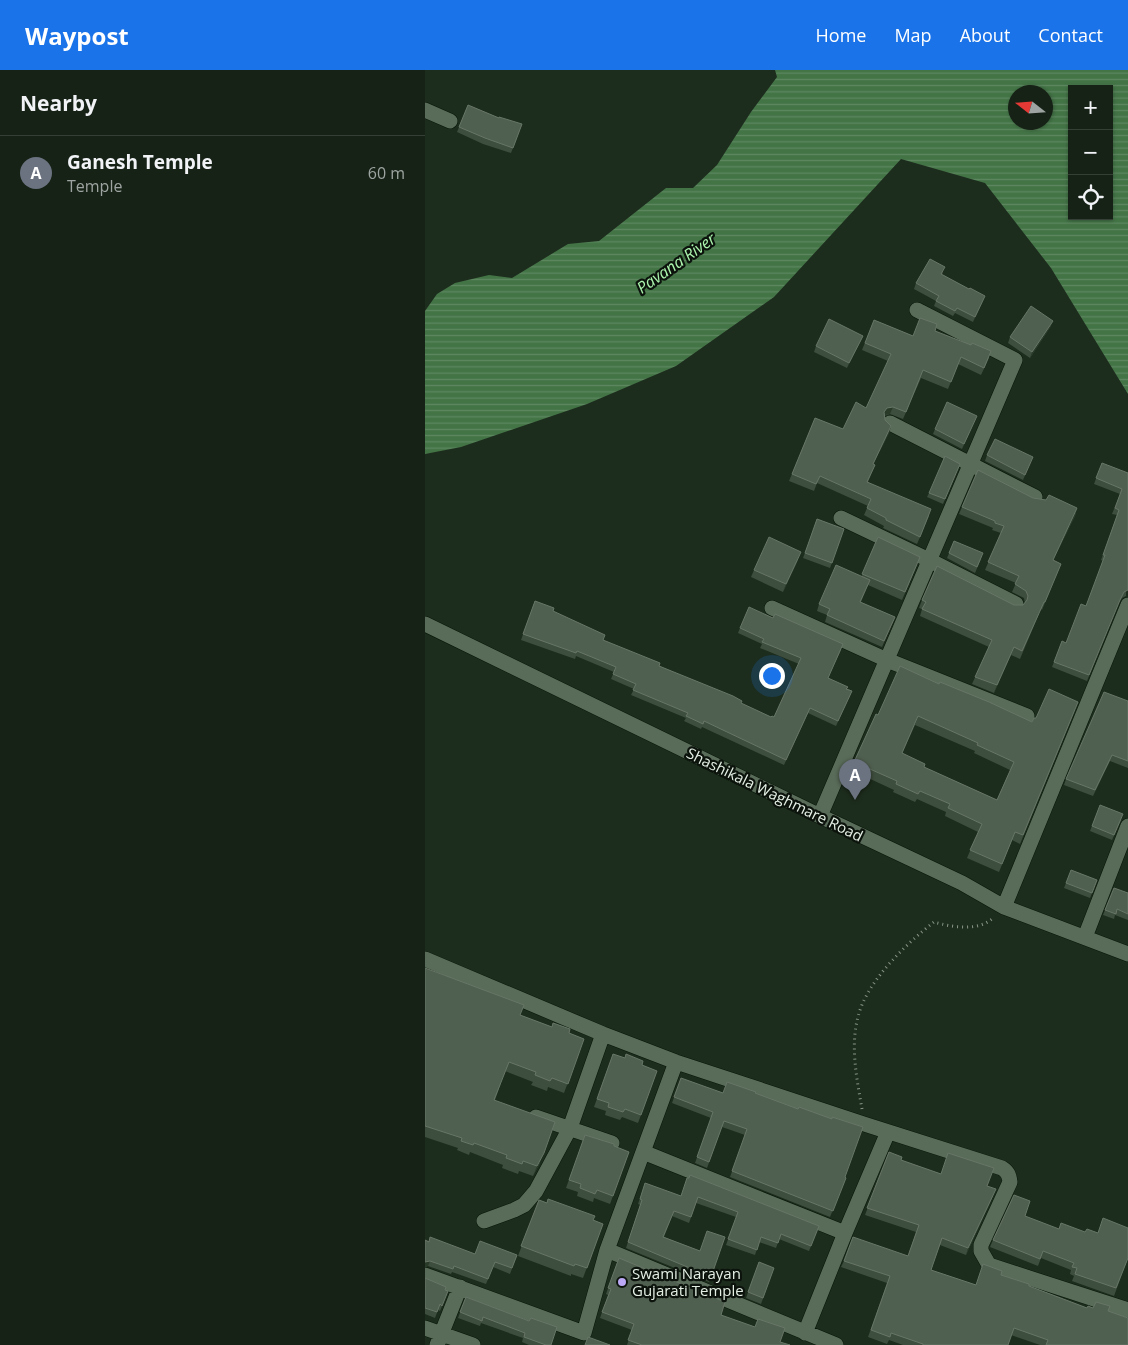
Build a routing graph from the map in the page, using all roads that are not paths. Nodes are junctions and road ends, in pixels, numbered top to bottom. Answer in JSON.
{"nodes":[{"id":1,"x":425,"y":110,"type":"edge"},
{"id":2,"x":450,"y":121,"type":"dead end"},
{"id":3,"x":917,"y":310,"type":"dead end"},
{"id":4,"x":890,"y":423,"type":"edge"},
{"id":5,"x":970,"y":464,"type":"junction"},
{"id":6,"x":1035,"y":497,"type":"edge"},
{"id":7,"x":841,"y":518,"type":"dead end"},
{"id":8,"x":929,"y":560,"type":"junction"},
{"id":9,"x":1016,"y":604,"type":"edge"},
{"id":10,"x":1128,"y":605,"type":"edge"},
{"id":11,"x":772,"y":608,"type":"dead end"},
{"id":12,"x":425,"y":624,"type":"edge"},
{"id":13,"x":887,"y":660,"type":"junction"},
{"id":14,"x":1027,"y":716,"type":"dead end"},
{"id":15,"x":820,"y":816,"type":"junction"},
{"id":16,"x":1128,"y":826,"type":"edge"},
{"id":17,"x":1004,"y":907,"type":"junction"},
{"id":18,"x":1085,"y":937,"type":"junction"},
{"id":19,"x":1128,"y":954,"type":"edge"},
{"id":20,"x":425,"y":959,"type":"edge"},
{"id":21,"x":603,"y":1034,"type":"junction"},
{"id":22,"x":676,"y":1062,"type":"junction"},
{"id":23,"x":523,"y":1112,"type":"edge"},
{"id":24,"x":570,"y":1128,"type":"junction"},
{"id":25,"x":888,"y":1132,"type":"junction"},
{"id":26,"x":612,"y":1143,"type":"edge"},
{"id":27,"x":643,"y":1152,"type":"junction"},
{"id":28,"x":484,"y":1221,"type":"dead end"},
{"id":29,"x":845,"y":1233,"type":"junction"},
{"id":30,"x":607,"y":1250,"type":"junction"},
{"id":31,"x":425,"y":1274,"type":"edge"},
{"id":32,"x":460,"y":1287,"type":"junction"},
{"id":33,"x":1128,"y":1310,"type":"edge"},
{"id":34,"x":425,"y":1328,"type":"edge"},
{"id":35,"x":805,"y":1333,"type":"junction"},
{"id":36,"x":440,"y":1339,"type":"edge"},
{"id":37,"x":473,"y":1345,"type":"edge"},
{"id":38,"x":837,"y":1345,"type":"edge"}],
"edges":[{"from":1,"to":2,"type":"street"},
{"from":3,"to":5,"type":"street"},
{"from":4,"to":5,"type":"street"},
{"from":5,"to":6,"type":"street"},
{"from":5,"to":8,"type":"street"},
{"from":7,"to":8,"type":"street"},
{"from":8,"to":9,"type":"street"},
{"from":8,"to":13,"type":"street"},
{"from":10,"to":17,"type":"street"},
{"from":11,"to":13,"type":"street"},
{"from":12,"to":15,"type":"street","name":"Shashikala Waghmare Road"},
{"from":13,"to":14,"type":"street"},
{"from":13,"to":15,"type":"street"},
{"from":15,"to":17,"type":"street","name":"Shashikala Waghmare Road"},
{"from":16,"to":18,"type":"street"},
{"from":17,"to":18,"type":"street","name":"Shashikala Waghmare Road"},
{"from":18,"to":19,"type":"street","name":"Shashikala Waghmare Road"},
{"from":20,"to":21,"type":"street"},
{"from":21,"to":22,"type":"street"},
{"from":21,"to":24,"type":"street"},
{"from":22,"to":25,"type":"street"},
{"from":22,"to":27,"type":"street"},
{"from":23,"to":24,"type":"street"},
{"from":24,"to":26,"type":"street"},
{"from":24,"to":28,"type":"street"},
{"from":25,"to":29,"type":"street"},
{"from":25,"to":33,"type":"street"},
{"from":27,"to":29,"type":"street"},
{"from":27,"to":30,"type":"street"},
{"from":29,"to":35,"type":"street"},
{"from":30,"to":32,"type":"street"},
{"from":30,"to":35,"type":"street"},
{"from":31,"to":32,"type":"street"},
{"from":32,"to":36,"type":"street"},
{"from":34,"to":36,"type":"street"},
{"from":35,"to":38,"type":"street"},
{"from":36,"to":37,"type":"street"}]}
